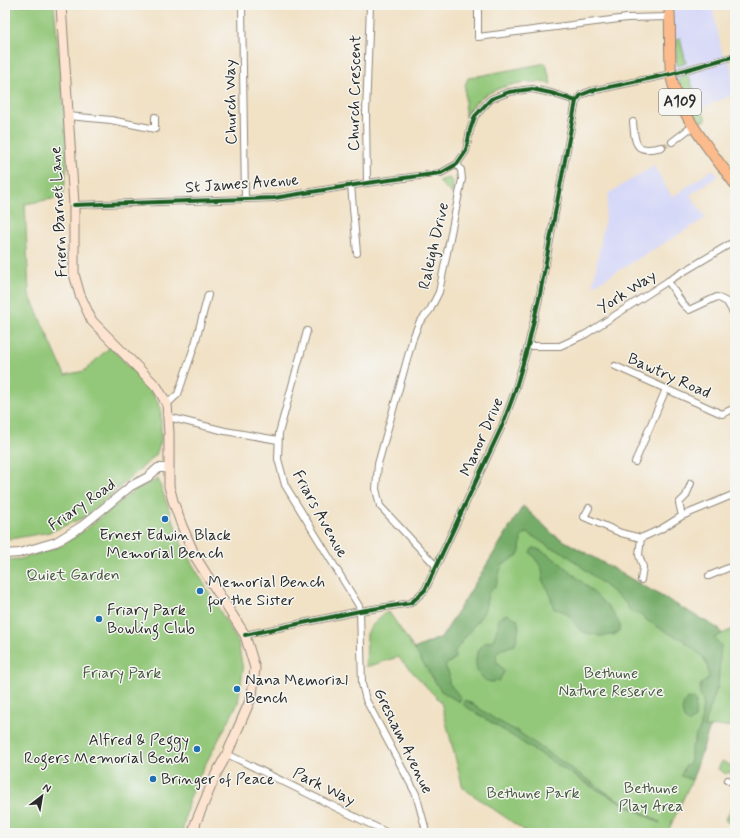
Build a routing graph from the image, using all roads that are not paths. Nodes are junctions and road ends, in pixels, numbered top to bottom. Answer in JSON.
{"nodes":[{"id":1,"x":61,"y":5,"type":"edge"},
{"id":2,"x":242,"y":5,"type":"edge"},
{"id":3,"x":370,"y":5,"type":"edge"},
{"id":4,"x":478,"y":5,"type":"edge"},
{"id":5,"x":669,"y":5,"type":"edge"},
{"id":6,"x":669,"y":16,"type":"junction"},
{"id":7,"x":735,"y":56,"type":"edge"},
{"id":8,"x":671,"y":74,"type":"junction"},
{"id":9,"x":576,"y":101,"type":"junction"},
{"id":10,"x":68,"y":116,"type":"junction"},
{"id":11,"x":155,"y":117,"type":"dead end"},
{"id":12,"x":633,"y":122,"type":"dead end"},
{"id":13,"x":693,"y":126,"type":"junction"},
{"id":14,"x":672,"y":142,"type":"tunnel mouth"},
{"id":15,"x":662,"y":146,"type":"tunnel mouth"},
{"id":16,"x":457,"y":164,"type":"junction"},
{"id":17,"x":367,"y":182,"type":"junction"},
{"id":18,"x":735,"y":184,"type":"edge"},
{"id":19,"x":351,"y":185,"type":"junction"},
{"id":20,"x":245,"y":199,"type":"junction"},
{"id":21,"x":74,"y":205,"type":"junction"},
{"id":22,"x":735,"y":242,"type":"edge"},
{"id":23,"x":357,"y":253,"type":"dead end"},
{"id":24,"x":668,"y":281,"type":"junction"},
{"id":25,"x":208,"y":294,"type":"dead end"},
{"id":26,"x":735,"y":316,"type":"edge"},
{"id":27,"x":307,"y":331,"type":"dead end"},
{"id":28,"x":528,"y":346,"type":"junction"},
{"id":29,"x":615,"y":366,"type":"dead end"},
{"id":30,"x":666,"y":388,"type":"junction"},
{"id":31,"x":167,"y":404,"type":"junction"},
{"id":32,"x":735,"y":408,"type":"edge"},
{"id":33,"x":168,"y":417,"type":"junction"},
{"id":34,"x":278,"y":440,"type":"junction"},
{"id":35,"x":635,"y":462,"type":"dead end"},
{"id":36,"x":169,"y":468,"type":"junction"},
{"id":37,"x":691,"y":483,"type":"dead end"},
{"id":38,"x":735,"y":494,"type":"edge"},
{"id":39,"x":589,"y":508,"type":"dead end"},
{"id":40,"x":682,"y":516,"type":"junction"},
{"id":41,"x":641,"y":538,"type":"junction"},
{"id":42,"x":5,"y":554,"type":"edge"},
{"id":43,"x":735,"y":565,"type":"edge"},
{"id":44,"x":436,"y":566,"type":"junction"},
{"id":45,"x":709,"y":576,"type":"dead end"},
{"id":46,"x":640,"y":580,"type":"dead end"},
{"id":47,"x":360,"y":611,"type":"junction"},
{"id":48,"x":245,"y":635,"type":"junction"},
{"id":49,"x":227,"y":754,"type":"junction"},
{"id":50,"x":728,"y":780,"type":"dead end"},
{"id":51,"x":735,"y":784,"type":"edge"},
{"id":52,"x":193,"y":833,"type":"edge"},
{"id":53,"x":388,"y":833,"type":"edge"},
{"id":54,"x":424,"y":833,"type":"edge"}],
"edges":[{"from":1,"to":10,"type":"main road","name":"Friern Barnet Lane"},
{"from":2,"to":20,"type":"street","name":"Church Way"},
{"from":3,"to":17,"type":"street","name":"Church Crescent"},
{"from":4,"to":6,"type":"street"},
{"from":5,"to":6,"type":"main road","number":"A109"},
{"from":6,"to":8,"type":"main road","number":"A109"},
{"from":7,"to":8,"type":"street"},
{"from":8,"to":9,"type":"street"},
{"from":8,"to":13,"type":"main road","number":"A109"},
{"from":9,"to":16,"type":"street"},
{"from":9,"to":28,"type":"street","name":"Manor Drive"},
{"from":10,"to":11,"type":"street"},
{"from":10,"to":21,"type":"main road","name":"Friern Barnet Lane"},
{"from":12,"to":15,"type":"street"},
{"from":13,"to":14,"type":"street"},
{"from":13,"to":18,"type":"main road","number":"A109"},
{"from":16,"to":17,"type":"street","name":"St James Avenue"},
{"from":16,"to":44,"type":"street","name":"Raleigh Drive"},
{"from":17,"to":19,"type":"street","name":"St James Avenue"},
{"from":19,"to":20,"type":"street","name":"St James Avenue"},
{"from":19,"to":23,"type":"street"},
{"from":20,"to":21,"type":"street","name":"St James Avenue"},
{"from":21,"to":31,"type":"main road","name":"Friern Barnet Lane"},
{"from":22,"to":24,"type":"street","name":"York Way"},
{"from":24,"to":26,"type":"street"},
{"from":24,"to":28,"type":"street","name":"York Way"},
{"from":25,"to":31,"type":"street"},
{"from":27,"to":34,"type":"street","name":"Friars Avenue"},
{"from":28,"to":44,"type":"street","name":"Manor Drive"},
{"from":29,"to":30,"type":"street","name":"Bawtry Road"},
{"from":30,"to":32,"type":"street","name":"Bawtry Road"},
{"from":30,"to":35,"type":"street"},
{"from":31,"to":33,"type":"main road","name":"Friern Barnet Lane"},
{"from":33,"to":34,"type":"street"},
{"from":33,"to":36,"type":"main road","name":"Friern Barnet Lane"},
{"from":34,"to":47,"type":"street","name":"Friars Avenue"},
{"from":36,"to":42,"type":"street","name":"Friary Road"},
{"from":36,"to":48,"type":"main road","name":"Friern Barnet Lane"},
{"from":37,"to":40,"type":"street"},
{"from":38,"to":40,"type":"street"},
{"from":39,"to":41,"type":"street"},
{"from":40,"to":41,"type":"street"},
{"from":41,"to":46,"type":"street"},
{"from":43,"to":45,"type":"street"},
{"from":44,"to":47,"type":"street","name":"Manor Drive"},
{"from":47,"to":48,"type":"street","name":"Manor Drive"},
{"from":47,"to":54,"type":"street","name":"Gresham Avenue"},
{"from":48,"to":49,"type":"main road","name":"Friern Barnet Lane"},
{"from":49,"to":52,"type":"main road","name":"Friern Barnet Lane"},
{"from":49,"to":53,"type":"street","name":"Park Way"},
{"from":50,"to":51,"type":"street"}]}
